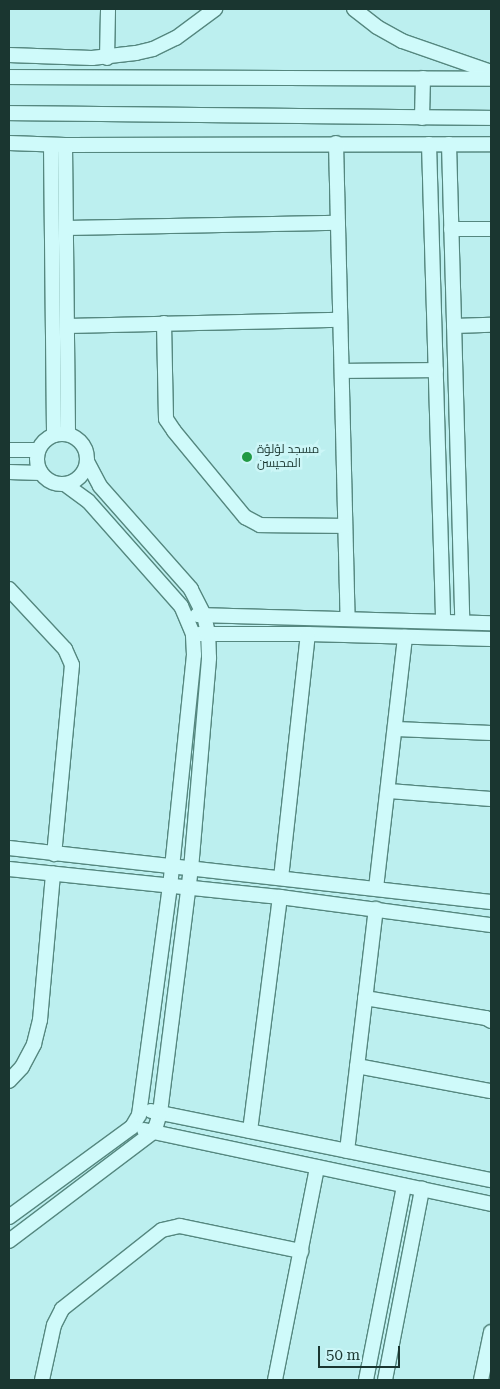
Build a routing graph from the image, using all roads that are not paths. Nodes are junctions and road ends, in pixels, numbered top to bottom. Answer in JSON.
{"nodes":[{"id":1,"x":108,"y":9,"type":"edge"},
{"id":2,"x":215,"y":9,"type":"edge"},
{"id":3,"x":354,"y":9,"type":"edge"},
{"id":4,"x":9,"y":55,"type":"edge"},
{"id":5,"x":107,"y":58,"type":"junction"},
{"id":6,"x":491,"y":72,"type":"edge"},
{"id":7,"x":9,"y":76,"type":"edge"},
{"id":8,"x":423,"y":78,"type":"junction"},
{"id":9,"x":491,"y":78,"type":"edge"},
{"id":10,"x":9,"y":113,"type":"edge"},
{"id":11,"x":422,"y":118,"type":"junction"},
{"id":12,"x":491,"y":118,"type":"edge"},
{"id":13,"x":9,"y":143,"type":"edge"},
{"id":14,"x":336,"y":143,"type":"junction"},
{"id":15,"x":430,"y":144,"type":"junction"},
{"id":16,"x":449,"y":144,"type":"junction"},
{"id":17,"x":491,"y":144,"type":"edge"},
{"id":18,"x":51,"y":145,"type":"junction"},
{"id":19,"x":65,"y":145,"type":"junction"},
{"id":20,"x":338,"y":224,"type":"junction"},
{"id":21,"x":66,"y":228,"type":"junction"},
{"id":22,"x":452,"y":229,"type":"junction"},
{"id":23,"x":491,"y":229,"type":"edge"},
{"id":24,"x":340,"y":320,"type":"junction"},
{"id":25,"x":164,"y":323,"type":"junction"},
{"id":26,"x":491,"y":325,"type":"edge"},
{"id":27,"x":67,"y":326,"type":"junction"},
{"id":28,"x":454,"y":326,"type":"junction"},
{"id":29,"x":436,"y":370,"type":"junction"},
{"id":30,"x":342,"y":371,"type":"junction"},
{"id":31,"x":68,"y":434,"type":"junction"},
{"id":32,"x":54,"y":435,"type":"junction"},
{"id":33,"x":9,"y":450,"type":"edge"},
{"id":34,"x":38,"y":450,"type":"junction"},
{"id":35,"x":87,"y":462,"type":"junction"},
{"id":36,"x":9,"y":472,"type":"edge"},
{"id":37,"x":41,"y":473,"type":"junction"},
{"id":38,"x":65,"y":484,"type":"junction"},
{"id":39,"x":345,"y":526,"type":"junction"},
{"id":40,"x":9,"y":589,"type":"edge"},
{"id":41,"x":186,"y":615,"type":"junction"},
{"id":42,"x":204,"y":615,"type":"junction"},
{"id":43,"x":348,"y":619,"type":"junction"},
{"id":44,"x":443,"y":621,"type":"junction"},
{"id":45,"x":462,"y":622,"type":"junction"},
{"id":46,"x":491,"y":623,"type":"edge"},
{"id":47,"x":208,"y":633,"type":"junction"},
{"id":48,"x":193,"y":634,"type":"junction"},
{"id":49,"x":308,"y":634,"type":"junction"},
{"id":50,"x":405,"y":636,"type":"junction"},
{"id":51,"x":491,"y":639,"type":"edge"},
{"id":52,"x":396,"y":729,"type":"junction"},
{"id":53,"x":491,"y":733,"type":"edge"},
{"id":54,"x":389,"y":791,"type":"junction"},
{"id":55,"x":491,"y":799,"type":"edge"},
{"id":56,"x":9,"y":848,"type":"edge"},
{"id":57,"x":54,"y":854,"type":"junction"},
{"id":58,"x":173,"y":866,"type":"junction"},
{"id":59,"x":191,"y":868,"type":"junction"},
{"id":60,"x":9,"y":869,"type":"edge"},
{"id":61,"x":53,"y":874,"type":"junction"},
{"id":62,"x":281,"y":878,"type":"junction"},
{"id":63,"x":170,"y":887,"type":"junction"},
{"id":64,"x":376,"y":888,"type":"junction"},
{"id":65,"x":188,"y":889,"type":"junction"},
{"id":66,"x":280,"y":897,"type":"junction"},
{"id":67,"x":491,"y":902,"type":"edge"},
{"id":68,"x":376,"y":909,"type":"junction"},
{"id":69,"x":491,"y":925,"type":"edge"},
{"id":70,"x":365,"y":998,"type":"junction"},
{"id":71,"x":491,"y":1021,"type":"edge"},
{"id":72,"x":357,"y":1066,"type":"junction"},
{"id":73,"x":9,"y":1081,"type":"edge"},
{"id":74,"x":491,"y":1091,"type":"edge"},
{"id":75,"x":141,"y":1109,"type":"junction"},
{"id":76,"x":160,"y":1112,"type":"junction"},
{"id":77,"x":132,"y":1127,"type":"junction"},
{"id":78,"x":250,"y":1131,"type":"junction"},
{"id":79,"x":153,"y":1132,"type":"junction"},
{"id":80,"x":347,"y":1151,"type":"junction"},
{"id":81,"x":318,"y":1167,"type":"junction"},
{"id":82,"x":491,"y":1180,"type":"edge"},
{"id":83,"x":404,"y":1186,"type":"junction"},
{"id":84,"x":422,"y":1190,"type":"junction"},
{"id":85,"x":491,"y":1204,"type":"edge"},
{"id":86,"x":9,"y":1218,"type":"edge"},
{"id":87,"x":9,"y":1241,"type":"edge"},
{"id":88,"x":301,"y":1251,"type":"junction"},
{"id":89,"x":491,"y":1332,"type":"edge"},
{"id":90,"x":42,"y":1380,"type":"edge"},
{"id":91,"x":274,"y":1380,"type":"edge"},
{"id":92,"x":366,"y":1380,"type":"edge"},
{"id":93,"x":385,"y":1380,"type":"edge"},
{"id":94,"x":481,"y":1380,"type":"edge"}],
"edges":[{"from":1,"to":5,"type":"street"},
{"from":2,"to":5,"type":"street"},
{"from":3,"to":6,"type":"street"},
{"from":4,"to":5,"type":"street"},
{"from":7,"to":8,"type":"street"},
{"from":8,"to":9,"type":"street"},
{"from":8,"to":11,"type":"street"},
{"from":10,"to":11,"type":"street"},
{"from":11,"to":12,"type":"street"},
{"from":13,"to":18,"type":"street"},
{"from":14,"to":15,"type":"street"},
{"from":14,"to":19,"type":"street"},
{"from":14,"to":20,"type":"street"},
{"from":15,"to":16,"type":"street"},
{"from":15,"to":29,"type":"street"},
{"from":16,"to":17,"type":"street"},
{"from":16,"to":22,"type":"street"},
{"from":18,"to":19,"type":"street"},
{"from":18,"to":32,"type":"street"},
{"from":19,"to":21,"type":"street"},
{"from":20,"to":21,"type":"street"},
{"from":20,"to":24,"type":"street"},
{"from":21,"to":27,"type":"street"},
{"from":22,"to":23,"type":"street"},
{"from":22,"to":28,"type":"street"},
{"from":24,"to":25,"type":"street"},
{"from":24,"to":30,"type":"street"},
{"from":25,"to":27,"type":"street"},
{"from":25,"to":39,"type":"street"},
{"from":26,"to":28,"type":"street"},
{"from":27,"to":31,"type":"street"},
{"from":28,"to":45,"type":"street"},
{"from":29,"to":30,"type":"street"},
{"from":29,"to":44,"type":"street"},
{"from":30,"to":39,"type":"street"},
{"from":31,"to":32,"type":"street"},
{"from":31,"to":35,"type":"street"},
{"from":32,"to":34,"type":"street"},
{"from":33,"to":34,"type":"street"},
{"from":34,"to":37,"type":"street"},
{"from":35,"to":38,"type":"street"},
{"from":35,"to":42,"type":"street"},
{"from":36,"to":37,"type":"street"},
{"from":37,"to":38,"type":"street"},
{"from":38,"to":41,"type":"street"},
{"from":39,"to":43,"type":"street"},
{"from":40,"to":57,"type":"street"},
{"from":41,"to":42,"type":"street"},
{"from":41,"to":48,"type":"street"},
{"from":42,"to":43,"type":"street"},
{"from":42,"to":47,"type":"street"},
{"from":43,"to":44,"type":"street"},
{"from":44,"to":45,"type":"street"},
{"from":45,"to":46,"type":"street"},
{"from":47,"to":48,"type":"street"},
{"from":47,"to":49,"type":"street"},
{"from":47,"to":59,"type":"street"},
{"from":48,"to":58,"type":"street"},
{"from":49,"to":50,"type":"street"},
{"from":49,"to":62,"type":"street"},
{"from":50,"to":51,"type":"street"},
{"from":50,"to":52,"type":"street"},
{"from":52,"to":53,"type":"street"},
{"from":52,"to":54,"type":"street"},
{"from":54,"to":55,"type":"street"},
{"from":54,"to":64,"type":"street"},
{"from":56,"to":57,"type":"street"},
{"from":57,"to":58,"type":"street"},
{"from":58,"to":59,"type":"street"},
{"from":58,"to":63,"type":"street"},
{"from":59,"to":62,"type":"street"},
{"from":59,"to":65,"type":"street"},
{"from":60,"to":61,"type":"street"},
{"from":61,"to":63,"type":"street"},
{"from":61,"to":73,"type":"street"},
{"from":62,"to":64,"type":"street"},
{"from":63,"to":65,"type":"street"},
{"from":63,"to":75,"type":"street"},
{"from":64,"to":67,"type":"street"},
{"from":65,"to":66,"type":"street"},
{"from":65,"to":76,"type":"street"},
{"from":66,"to":68,"type":"street"},
{"from":66,"to":78,"type":"street"},
{"from":68,"to":69,"type":"street"},
{"from":68,"to":70,"type":"street"},
{"from":70,"to":71,"type":"street"},
{"from":70,"to":72,"type":"street"},
{"from":72,"to":74,"type":"street"},
{"from":72,"to":80,"type":"street"},
{"from":75,"to":76,"type":"street"},
{"from":75,"to":77,"type":"street"},
{"from":76,"to":78,"type":"street"},
{"from":76,"to":79,"type":"street"},
{"from":77,"to":79,"type":"street"},
{"from":77,"to":86,"type":"street"},
{"from":78,"to":80,"type":"street"},
{"from":79,"to":81,"type":"street"},
{"from":79,"to":87,"type":"street"},
{"from":80,"to":82,"type":"street"},
{"from":81,"to":83,"type":"street"},
{"from":81,"to":88,"type":"street"},
{"from":83,"to":84,"type":"street"},
{"from":83,"to":92,"type":"street"},
{"from":84,"to":85,"type":"street"},
{"from":84,"to":93,"type":"street"},
{"from":88,"to":90,"type":"street"},
{"from":88,"to":91,"type":"street"},
{"from":89,"to":94,"type":"street"}]}
